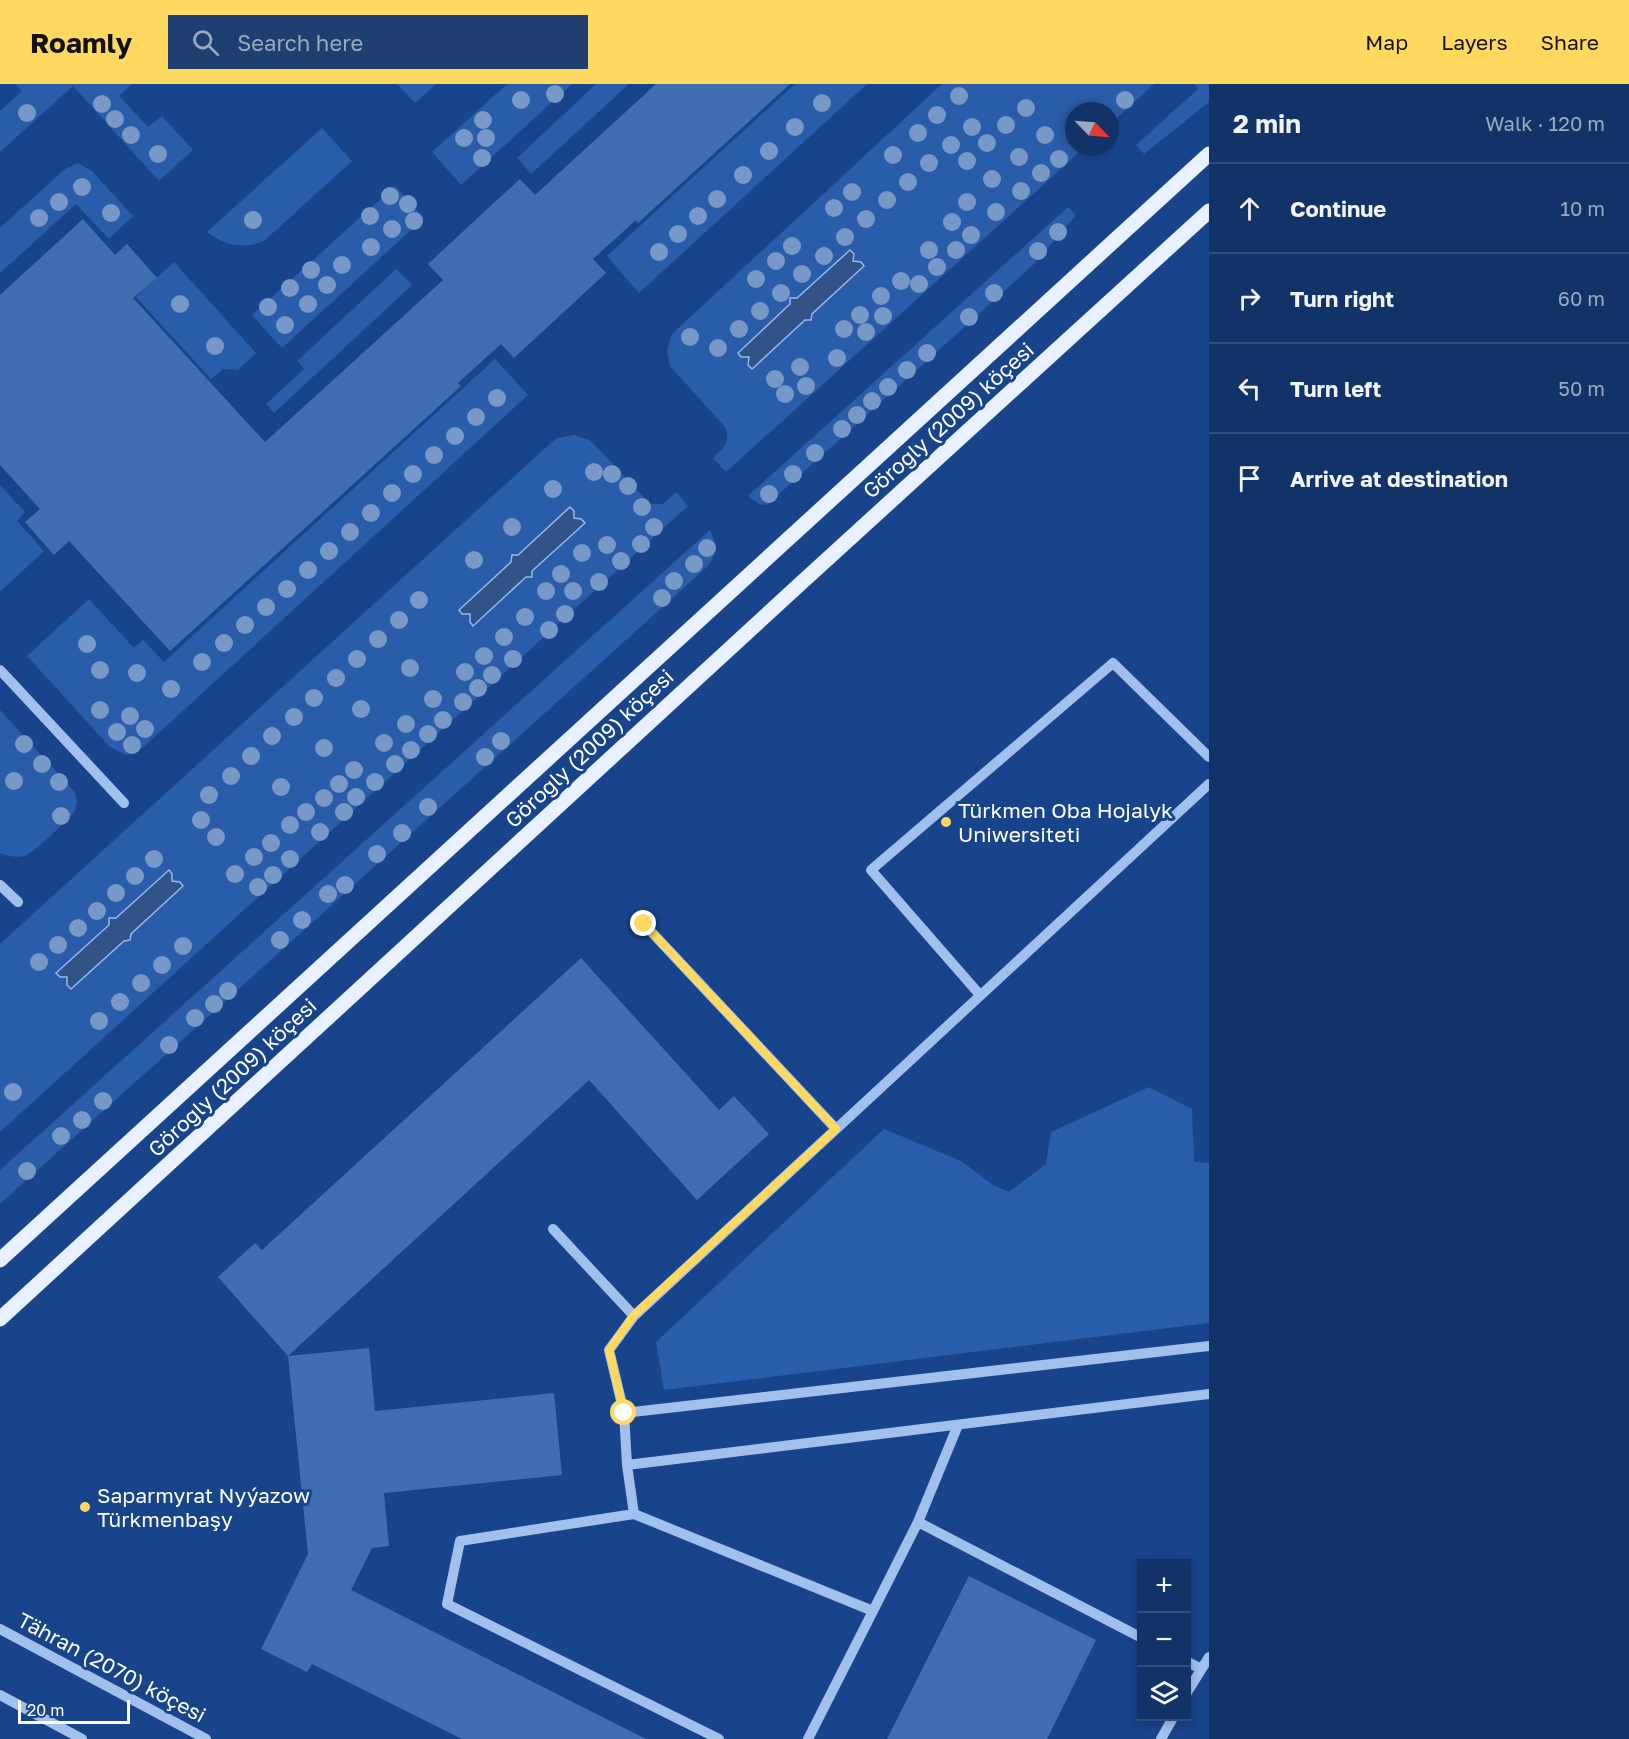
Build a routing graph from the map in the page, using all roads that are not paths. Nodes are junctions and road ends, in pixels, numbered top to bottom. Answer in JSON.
{"nodes":[{"id":1,"x":1209,"y":154,"type":"edge"},
{"id":2,"x":1209,"y":211,"type":"edge"},
{"id":3,"x":0,"y":670,"type":"edge"},
{"id":4,"x":1209,"y":757,"type":"edge"},
{"id":5,"x":1209,"y":784,"type":"edge"},
{"id":6,"x":124,"y":803,"type":"dead end"},
{"id":7,"x":0,"y":885,"type":"edge"},
{"id":8,"x":18,"y":902,"type":"dead end"},
{"id":9,"x":644,"y":924,"type":"dead end"},
{"id":10,"x":980,"y":995,"type":"junction"},
{"id":11,"x":836,"y":1129,"type":"junction"},
{"id":12,"x":553,"y":1229,"type":"dead end"},
{"id":13,"x":0,"y":1260,"type":"edge"},
{"id":14,"x":633,"y":1316,"type":"junction"},
{"id":15,"x":0,"y":1319,"type":"edge"},
{"id":16,"x":1209,"y":1346,"type":"edge"},
{"id":17,"x":1209,"y":1394,"type":"edge"},
{"id":18,"x":624,"y":1413,"type":"junction"},
{"id":19,"x":958,"y":1425,"type":"junction"},
{"id":20,"x":627,"y":1465,"type":"junction"},
{"id":21,"x":634,"y":1514,"type":"junction"},
{"id":22,"x":918,"y":1522,"type":"junction"},
{"id":23,"x":873,"y":1611,"type":"junction"},
{"id":24,"x":0,"y":1629,"type":"edge"},
{"id":25,"x":1137,"y":1635,"type":"edge"},
{"id":26,"x":1209,"y":1657,"type":"edge"},
{"id":27,"x":1191,"y":1664,"type":"edge"},
{"id":28,"x":1201,"y":1669,"type":"junction"},
{"id":29,"x":1191,"y":1686,"type":"edge"},
{"id":30,"x":0,"y":1695,"type":"edge"},
{"id":31,"x":1171,"y":1721,"type":"edge"},
{"id":32,"x":82,"y":1739,"type":"edge"},
{"id":33,"x":206,"y":1739,"type":"edge"},
{"id":34,"x":719,"y":1739,"type":"edge"},
{"id":35,"x":808,"y":1739,"type":"edge"},
{"id":36,"x":1161,"y":1739,"type":"edge"}],
"edges":[{"from":1,"to":13,"type":"main road","name":"Görogly (2009) köçesi"},
{"from":2,"to":15,"type":"main road","name":"Görogly (2009) köçesi"},
{"from":3,"to":6,"type":"street"},
{"from":4,"to":10,"type":"street"},
{"from":5,"to":10,"type":"street"},
{"from":7,"to":8,"type":"street"},
{"from":9,"to":11,"type":"street"},
{"from":10,"to":11,"type":"street"},
{"from":11,"to":14,"type":"street"},
{"from":12,"to":14,"type":"street"},
{"from":14,"to":18,"type":"street"},
{"from":16,"to":18,"type":"street"},
{"from":17,"to":19,"type":"street"},
{"from":18,"to":20,"type":"street"},
{"from":19,"to":20,"type":"street"},
{"from":19,"to":22,"type":"street"},
{"from":20,"to":21,"type":"street"},
{"from":21,"to":23,"type":"street"},
{"from":21,"to":34,"type":"street"},
{"from":22,"to":23,"type":"street"},
{"from":22,"to":25,"type":"street"},
{"from":23,"to":35,"type":"street"},
{"from":24,"to":33,"type":"street","name":"Tähran (2070) köçesi"},
{"from":26,"to":28,"type":"street"},
{"from":27,"to":28,"type":"street"},
{"from":28,"to":29,"type":"street"},
{"from":30,"to":32,"type":"street"},
{"from":31,"to":36,"type":"street"}]}
